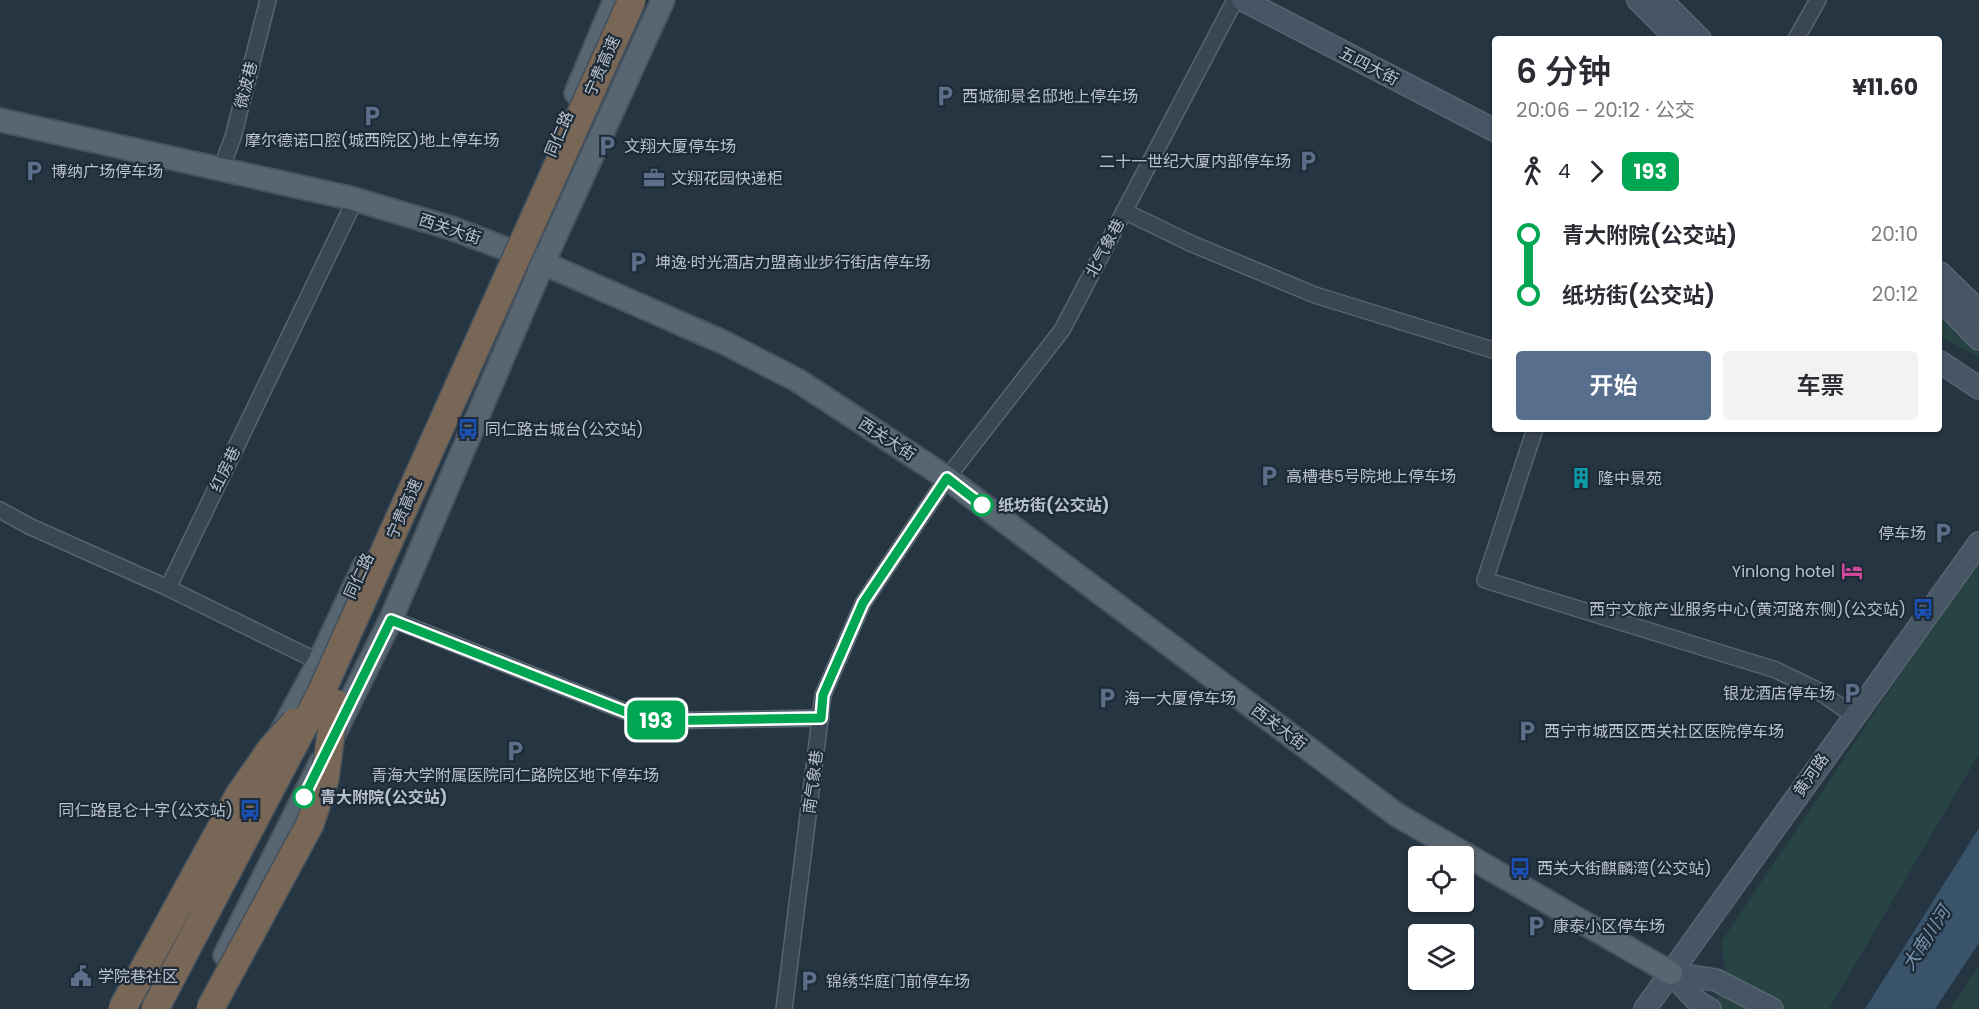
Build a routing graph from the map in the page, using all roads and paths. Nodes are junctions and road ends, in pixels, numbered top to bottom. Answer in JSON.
{"nodes":[{"id":1,"x":268,"y":0,"type":"edge"},
{"id":2,"x":615,"y":0,"type":"edge"},
{"id":3,"x":632,"y":0,"type":"edge"},
{"id":4,"x":652,"y":0,"type":"edge"},
{"id":5,"x":663,"y":0,"type":"edge"},
{"id":6,"x":1235,"y":0,"type":"edge"},
{"id":7,"x":1243,"y":0,"type":"edge"},
{"id":8,"x":1638,"y":0,"type":"edge"},
{"id":9,"x":1661,"y":0,"type":"edge"},
{"id":10,"x":1818,"y":0,"type":"edge"},
{"id":11,"x":1674,"y":36,"type":"edge"},
{"id":12,"x":1697,"y":36,"type":"edge"},
{"id":13,"x":1798,"y":36,"type":"edge"},
{"id":14,"x":0,"y":120,"type":"edge"},
{"id":15,"x":1492,"y":129,"type":"edge"},
{"id":16,"x":221,"y":169,"type":"junction"},
{"id":17,"x":356,"y":200,"type":"junction"},
{"id":18,"x":1124,"y":211,"type":"junction"},
{"id":19,"x":511,"y":250,"type":"junction"},
{"id":20,"x":543,"y":263,"type":"junction"},
{"id":21,"x":1942,"y":275,"type":"edge"},
{"id":22,"x":1942,"y":301,"type":"edge"},
{"id":23,"x":1979,"y":311,"type":"edge"},
{"id":24,"x":1979,"y":339,"type":"edge"},
{"id":25,"x":1492,"y":350,"type":"edge"},
{"id":26,"x":1942,"y":363,"type":"edge"},
{"id":27,"x":1979,"y":388,"type":"edge"},
{"id":28,"x":1533,"y":432,"type":"edge"},
{"id":29,"x":947,"y":478,"type":"junction"},
{"id":30,"x":0,"y":510,"type":"edge"},
{"id":31,"x":1979,"y":543,"type":"edge"},
{"id":32,"x":168,"y":588,"type":"junction"},
{"id":33,"x":391,"y":620,"type":"junction"},
{"id":34,"x":319,"y":662,"type":"junction"},
{"id":35,"x":328,"y":699,"type":"junction"},
{"id":36,"x":1853,"y":715,"type":"junction"},
{"id":37,"x":821,"y":718,"type":"junction"},
{"id":38,"x":1671,"y":974,"type":"junction"},
{"id":39,"x":122,"y":1009,"type":"edge"},
{"id":40,"x":135,"y":1009,"type":"edge"},
{"id":41,"x":155,"y":1009,"type":"edge"},
{"id":42,"x":176,"y":1009,"type":"edge"},
{"id":43,"x":198,"y":1009,"type":"edge"},
{"id":44,"x":210,"y":1009,"type":"edge"},
{"id":45,"x":784,"y":1009,"type":"edge"},
{"id":46,"x":1645,"y":1009,"type":"edge"},
{"id":47,"x":1710,"y":1009,"type":"edge"},
{"id":48,"x":1772,"y":1009,"type":"edge"}],
"edges":[{"from":1,"to":16,"type":"street","name":"微波巷"},
{"from":2,"to":19,"type":"main road","name":"同仁路"},
{"from":3,"to":35,"type":"highway","name":"宁贵高速","bridge":true},
{"from":4,"to":35,"type":"highway","name":"宁贵高速"},
{"from":5,"to":20,"type":"main road"},
{"from":6,"to":18,"type":"street","name":"北气象巷"},
{"from":7,"to":15,"type":"main road","name":"五四大街"},
{"from":8,"to":11,"type":"main road"},
{"from":9,"to":12,"type":"main road"},
{"from":10,"to":13,"type":"street"},
{"from":14,"to":16,"type":"main road","name":"西关大街"},
{"from":16,"to":17,"type":"main road","name":"西关大街"},
{"from":17,"to":19,"type":"main road","name":"西关大街"},
{"from":17,"to":32,"type":"street","name":"红房巷"},
{"from":18,"to":25,"type":"street"},
{"from":18,"to":29,"type":"street","name":"北气象巷"},
{"from":19,"to":20,"type":"main road","name":"西关大街"},
{"from":19,"to":34,"type":"main road","name":"同仁路"},
{"from":20,"to":29,"type":"main road","name":"西关大街"},
{"from":20,"to":33,"type":"main road"},
{"from":21,"to":23,"type":"main road"},
{"from":22,"to":24,"type":"main road"},
{"from":26,"to":27,"type":"main road"},
{"from":28,"to":36,"type":"street"},
{"from":29,"to":37,"type":"street","name":"南气象巷"},
{"from":29,"to":38,"type":"main road","name":"西关大街"},
{"from":30,"to":32,"type":"street"},
{"from":31,"to":36,"type":"main road","name":"黄河路"},
{"from":32,"to":34,"type":"street"},
{"from":33,"to":37,"type":"street"},
{"from":33,"to":43,"type":"main road"},
{"from":34,"to":40,"type":"main road","name":"同仁路"},
{"from":35,"to":39,"type":"highway","bridge":true},
{"from":35,"to":41,"type":"highway","name":"宁贵高速","bridge":true},
{"from":35,"to":42,"type":"highway","name":"宁贵高速"},
{"from":35,"to":44,"type":"highway","bridge":true},
{"from":36,"to":38,"type":"main road","name":"黄河路"},
{"from":37,"to":45,"type":"street","name":"南气象巷"},
{"from":38,"to":46,"type":"main road","name":"黄河路"},
{"from":38,"to":47,"type":"main road","name":"西关大街"},
{"from":38,"to":48,"type":"main road","name":"西关大街"}]}
